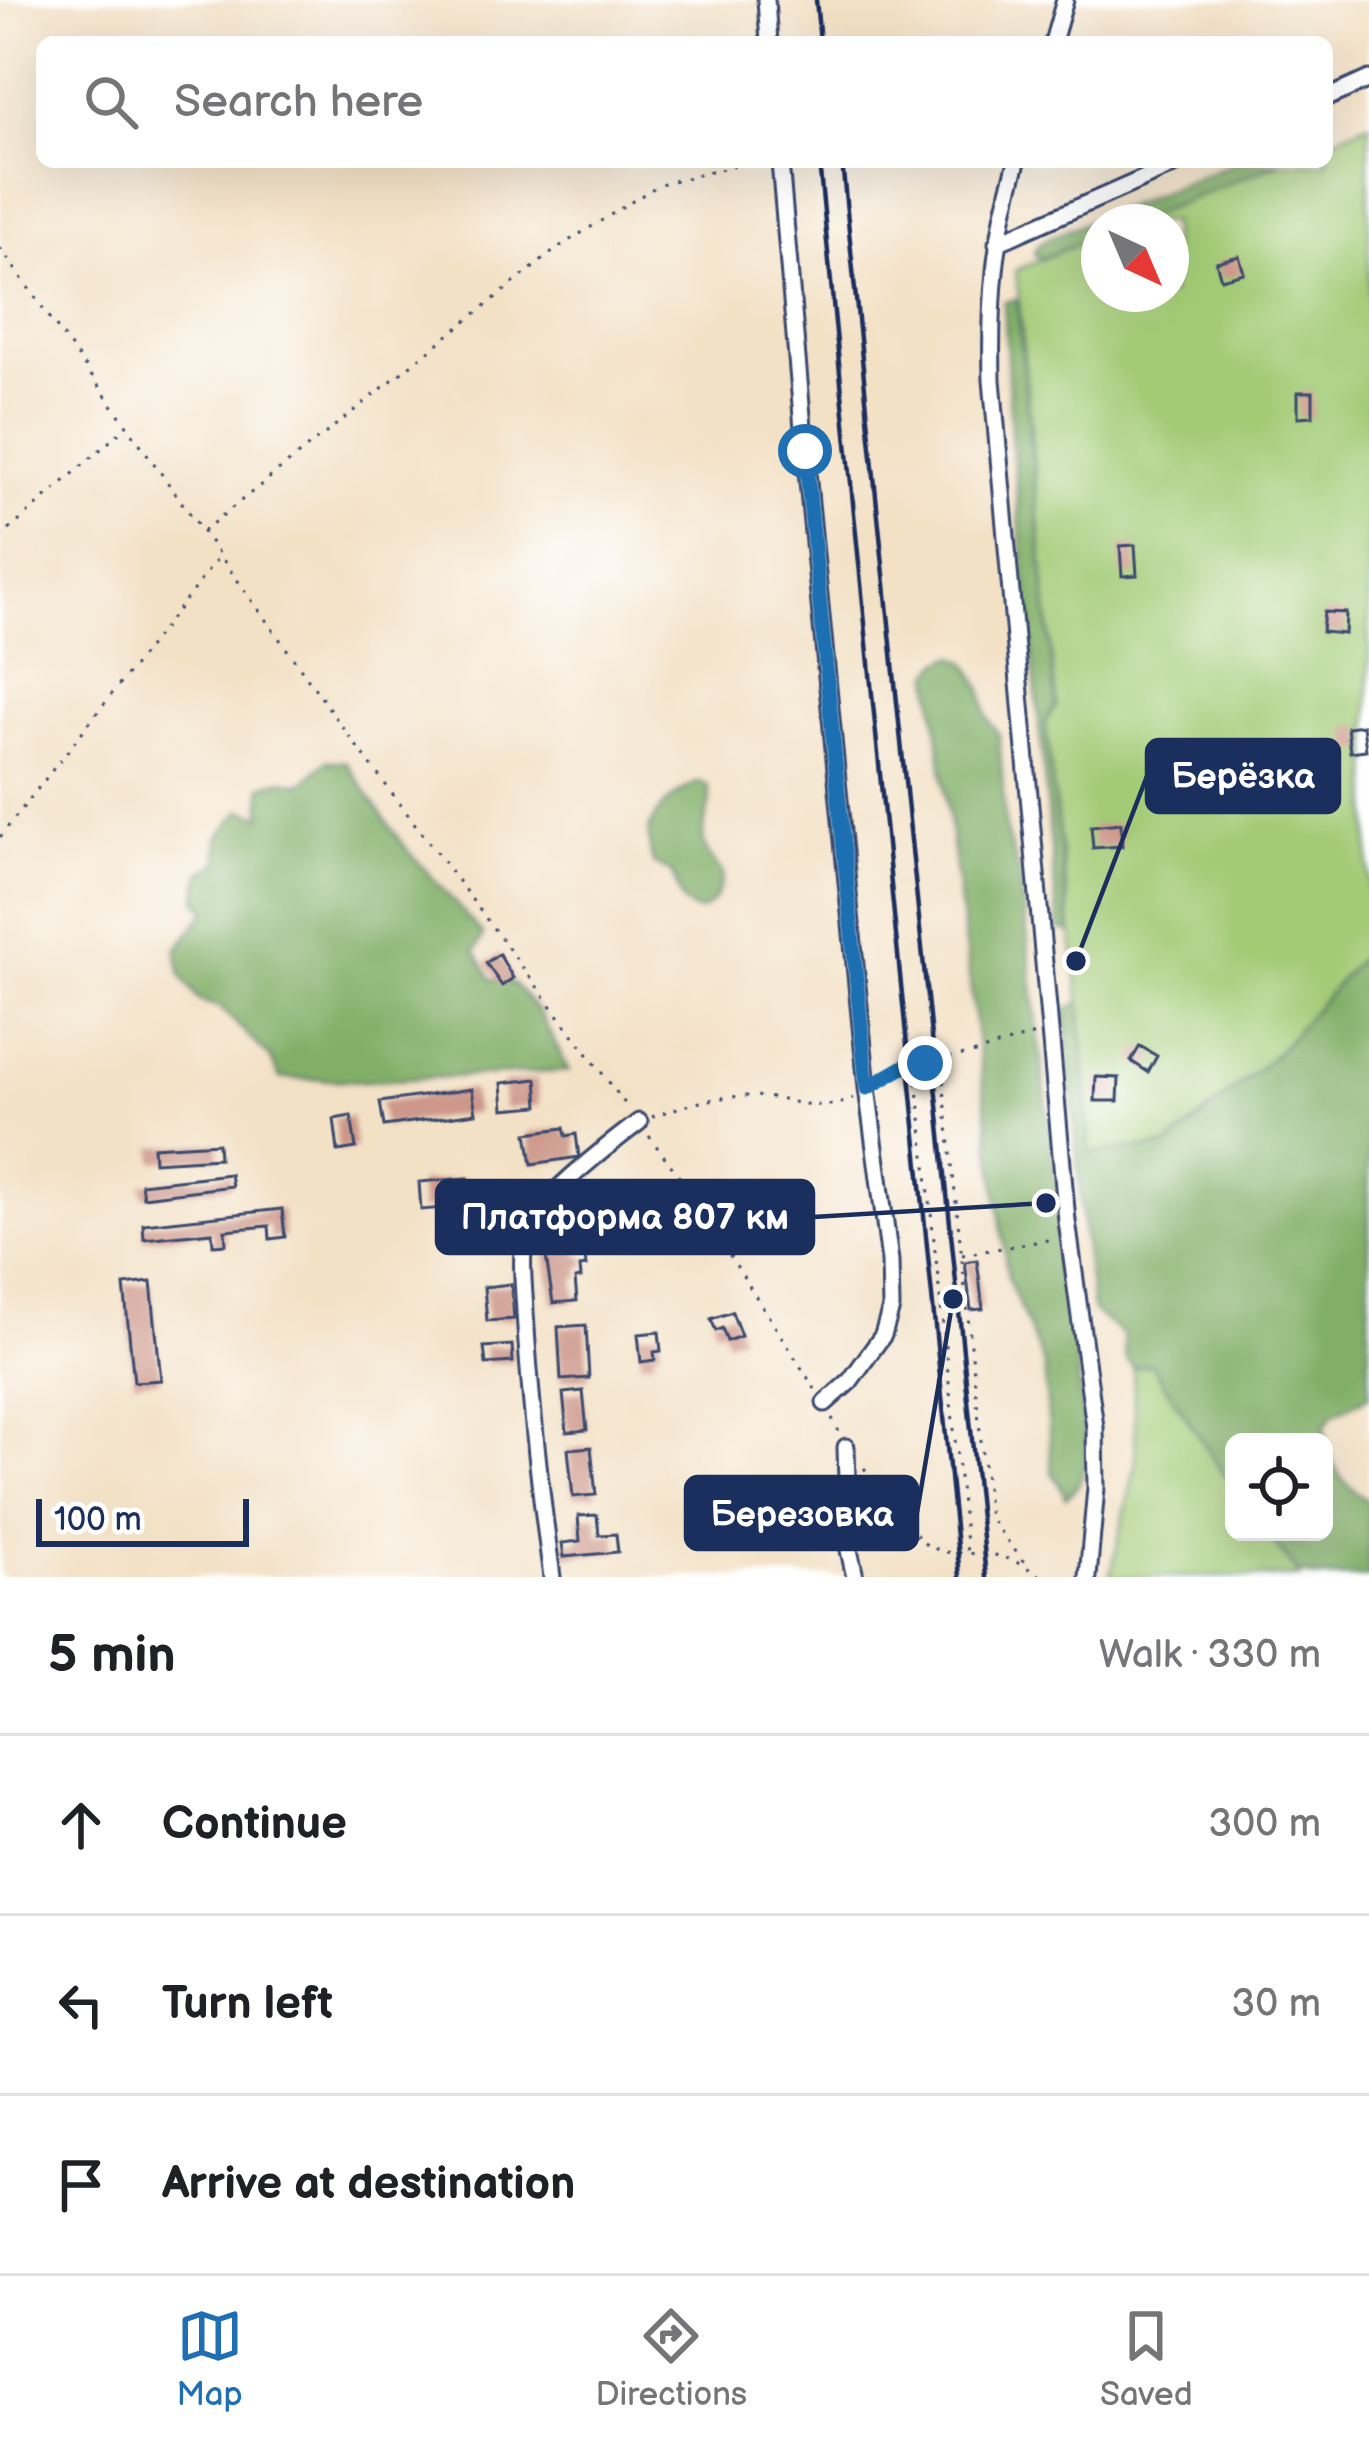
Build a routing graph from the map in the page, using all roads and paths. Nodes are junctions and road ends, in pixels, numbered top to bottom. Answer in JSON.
{"nodes":[{"id":1,"x":766,"y":0,"type":"edge"},
{"id":2,"x":1065,"y":0,"type":"edge"},
{"id":3,"x":769,"y":36,"type":"edge"},
{"id":4,"x":1055,"y":36,"type":"edge"},
{"id":5,"x":1369,"y":80,"type":"edge"},
{"id":6,"x":1333,"y":95,"type":"edge"},
{"id":7,"x":728,"y":168,"type":"edge"},
{"id":8,"x":781,"y":168,"type":"edge"},
{"id":9,"x":1016,"y":168,"type":"edge"},
{"id":10,"x":1167,"y":168,"type":"edge"},
{"id":11,"x":997,"y":243,"type":"junction"},
{"id":12,"x":0,"y":248,"type":"edge"},
{"id":13,"x":128,"y":426,"type":"junction"},
{"id":14,"x":203,"y":532,"type":"junction"},
{"id":15,"x":0,"y":538,"type":"edge"},
{"id":16,"x":220,"y":556,"type":"junction"},
{"id":17,"x":0,"y":837,"type":"edge"},
{"id":18,"x":1050,"y":1029,"type":"junction"},
{"id":19,"x":942,"y":1069,"type":"dead end"},
{"id":20,"x":916,"y":1070,"type":"dead end"},
{"id":21,"x":867,"y":1088,"type":"junction"},
{"id":22,"x":639,"y":1122,"type":"junction"},
{"id":23,"x":1069,"y":1237,"type":"junction"},
{"id":24,"x":960,"y":1255,"type":"junction"},
{"id":25,"x":825,"y":1403,"type":"junction"},
{"id":26,"x":846,"y":1447,"type":"junction"},
{"id":27,"x":967,"y":1555,"type":"junction"},
{"id":28,"x":1028,"y":1568,"type":"junction"},
{"id":29,"x":552,"y":1577,"type":"edge"},
{"id":30,"x":855,"y":1577,"type":"edge"},
{"id":31,"x":1042,"y":1577,"type":"edge"},
{"id":32,"x":1088,"y":1577,"type":"edge"}],
"edges":[{"from":1,"to":3,"type":"street"},
{"from":2,"to":4,"type":"street"},
{"from":5,"to":6,"type":"street"},
{"from":7,"to":14,"type":"path"},
{"from":8,"to":21,"type":"street"},
{"from":9,"to":11,"type":"street"},
{"from":10,"to":11,"type":"street"},
{"from":11,"to":18,"type":"street"},
{"from":12,"to":13,"type":"path"},
{"from":13,"to":14,"type":"path"},
{"from":13,"to":15,"type":"path"},
{"from":14,"to":16,"type":"path"},
{"from":16,"to":17,"type":"path"},
{"from":16,"to":22,"type":"path"},
{"from":18,"to":21,"type":"path"},
{"from":18,"to":23,"type":"street"},
{"from":19,"to":24,"type":"path"},
{"from":20,"to":27,"type":"path"},
{"from":21,"to":22,"type":"path"},
{"from":21,"to":25,"type":"street"},
{"from":22,"to":25,"type":"path"},
{"from":22,"to":29,"type":"street"},
{"from":23,"to":24,"type":"path"},
{"from":23,"to":32,"type":"street"},
{"from":24,"to":28,"type":"path"},
{"from":25,"to":26,"type":"path"},
{"from":26,"to":27,"type":"path"},
{"from":26,"to":30,"type":"street"},
{"from":27,"to":28,"type":"path"},
{"from":28,"to":31,"type":"path"}]}
